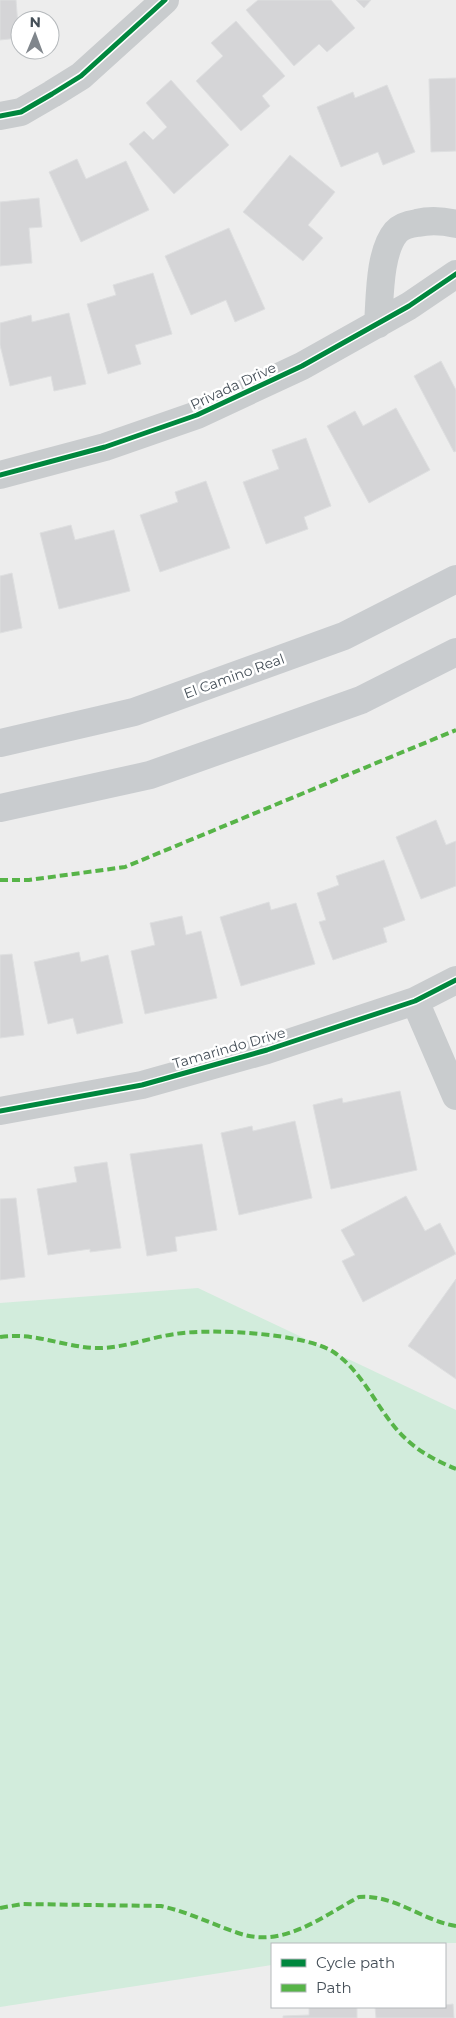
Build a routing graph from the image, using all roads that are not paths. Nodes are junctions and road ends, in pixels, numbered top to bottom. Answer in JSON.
{"nodes":[{"id":1,"x":165,"y":0,"type":"edge"},
{"id":2,"x":0,"y":116,"type":"edge"},
{"id":3,"x":456,"y":224,"type":"edge"},
{"id":4,"x":456,"y":274,"type":"edge"},
{"id":5,"x":378,"y":324,"type":"junction"},
{"id":6,"x":0,"y":475,"type":"edge"},
{"id":7,"x":456,"y":579,"type":"edge"},
{"id":8,"x":456,"y":652,"type":"edge"},
{"id":9,"x":0,"y":742,"type":"edge"},
{"id":10,"x":0,"y":808,"type":"edge"},
{"id":11,"x":456,"y":980,"type":"edge"},
{"id":12,"x":414,"y":1000,"type":"junction"},
{"id":13,"x":456,"y":1096,"type":"edge"},
{"id":14,"x":0,"y":1111,"type":"edge"}],
"edges":[{"from":1,"to":2,"type":"street"},
{"from":3,"to":5,"type":"street"},
{"from":4,"to":5,"type":"street","name":"Privada Drive"},
{"from":5,"to":6,"type":"street","name":"Privada Drive"},
{"from":7,"to":9,"type":"main road","name":"El Camino Real"},
{"from":8,"to":10,"type":"main road"},
{"from":11,"to":12,"type":"street","name":"Tamarindo Drive"},
{"from":12,"to":13,"type":"street"},
{"from":12,"to":14,"type":"street","name":"Tamarindo Drive"}]}
